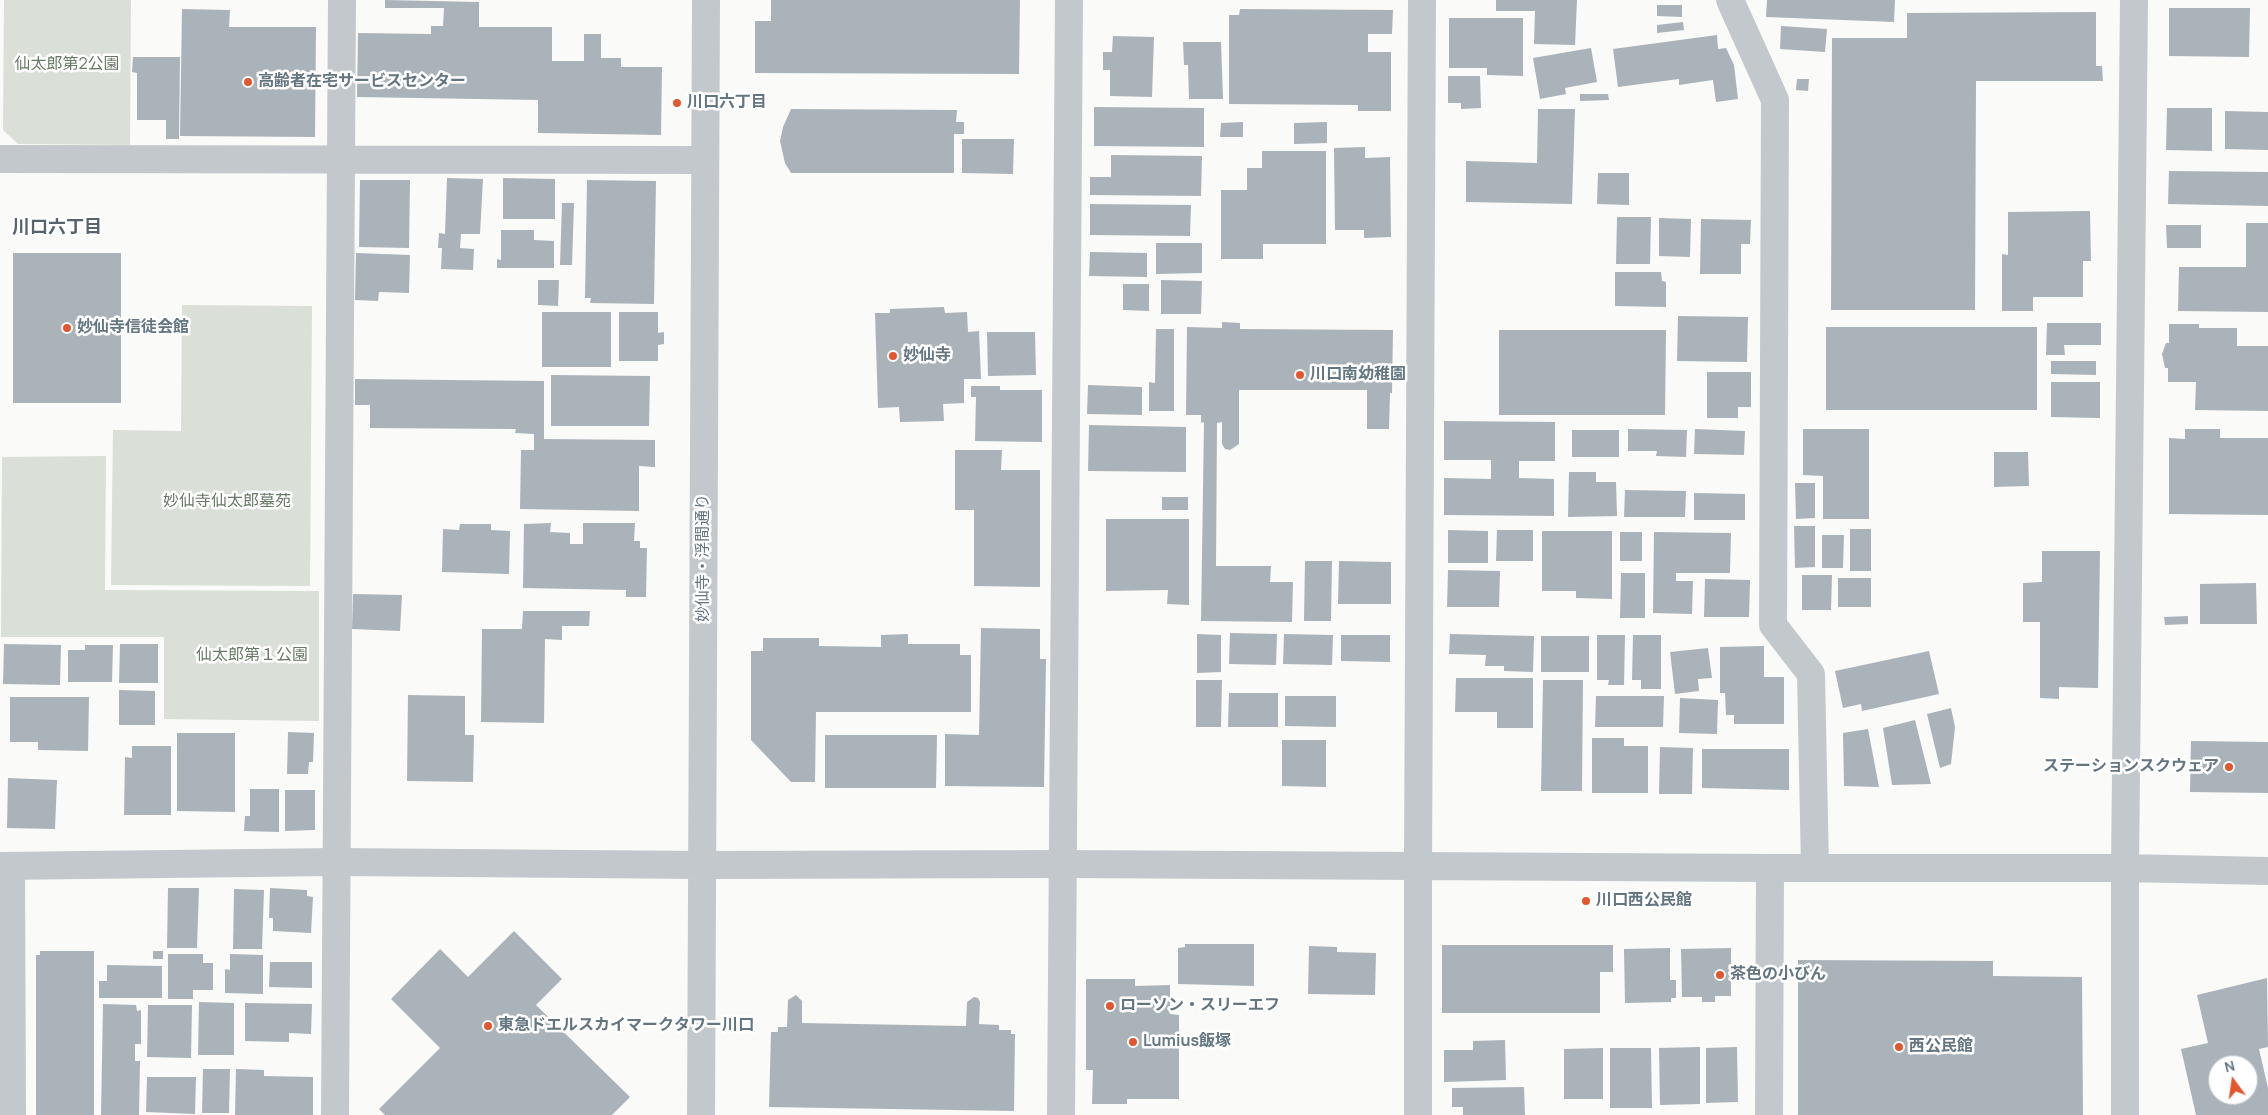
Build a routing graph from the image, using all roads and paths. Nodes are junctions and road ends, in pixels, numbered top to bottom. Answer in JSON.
{"nodes":[{"id":1,"x":342,"y":0,"type":"edge"},
{"id":2,"x":706,"y":0,"type":"edge"},
{"id":3,"x":1069,"y":0,"type":"edge"},
{"id":4,"x":1422,"y":0,"type":"edge"},
{"id":5,"x":1730,"y":0,"type":"edge"},
{"id":6,"x":2134,"y":0,"type":"edge"},
{"id":7,"x":0,"y":159,"type":"edge"},
{"id":8,"x":340,"y":159,"type":"junction"},
{"id":9,"x":705,"y":160,"type":"junction"},
{"id":10,"x":336,"y":862,"type":"junction"},
{"id":11,"x":1063,"y":864,"type":"junction"},
{"id":12,"x":703,"y":865,"type":"junction"},
{"id":13,"x":6,"y":866,"type":"edge"},
{"id":14,"x":1418,"y":866,"type":"junction"},
{"id":15,"x":1770,"y":868,"type":"junction"},
{"id":16,"x":1815,"y":868,"type":"junction"},
{"id":17,"x":2125,"y":868,"type":"junction"},
{"id":18,"x":2268,"y":871,"type":"edge"},
{"id":19,"x":12,"y":1115,"type":"edge"},
{"id":20,"x":335,"y":1115,"type":"edge"},
{"id":21,"x":701,"y":1115,"type":"edge"},
{"id":22,"x":1062,"y":1115,"type":"edge"},
{"id":23,"x":1418,"y":1115,"type":"edge"},
{"id":24,"x":1769,"y":1115,"type":"edge"},
{"id":25,"x":2124,"y":1115,"type":"edge"}],
"edges":[{"from":1,"to":8,"type":"street"},
{"from":2,"to":9,"type":"street","name":"妙仙寺・浮間通り"},
{"from":3,"to":11,"type":"street"},
{"from":4,"to":14,"type":"street"},
{"from":5,"to":16,"type":"street"},
{"from":6,"to":17,"type":"street"},
{"from":7,"to":8,"type":"street"},
{"from":8,"to":9,"type":"street"},
{"from":8,"to":10,"type":"street"},
{"from":9,"to":12,"type":"street","name":"妙仙寺・浮間通り"},
{"from":10,"to":12,"type":"street"},
{"from":10,"to":13,"type":"street"},
{"from":10,"to":20,"type":"street"},
{"from":11,"to":12,"type":"street"},
{"from":11,"to":14,"type":"street"},
{"from":11,"to":22,"type":"street"},
{"from":12,"to":21,"type":"street","name":"妙仙寺・浮間通り"},
{"from":13,"to":19,"type":"street"},
{"from":14,"to":15,"type":"street"},
{"from":14,"to":23,"type":"street"},
{"from":15,"to":16,"type":"street"},
{"from":15,"to":24,"type":"street"},
{"from":16,"to":17,"type":"street"},
{"from":17,"to":18,"type":"street"},
{"from":17,"to":25,"type":"street"}]}
